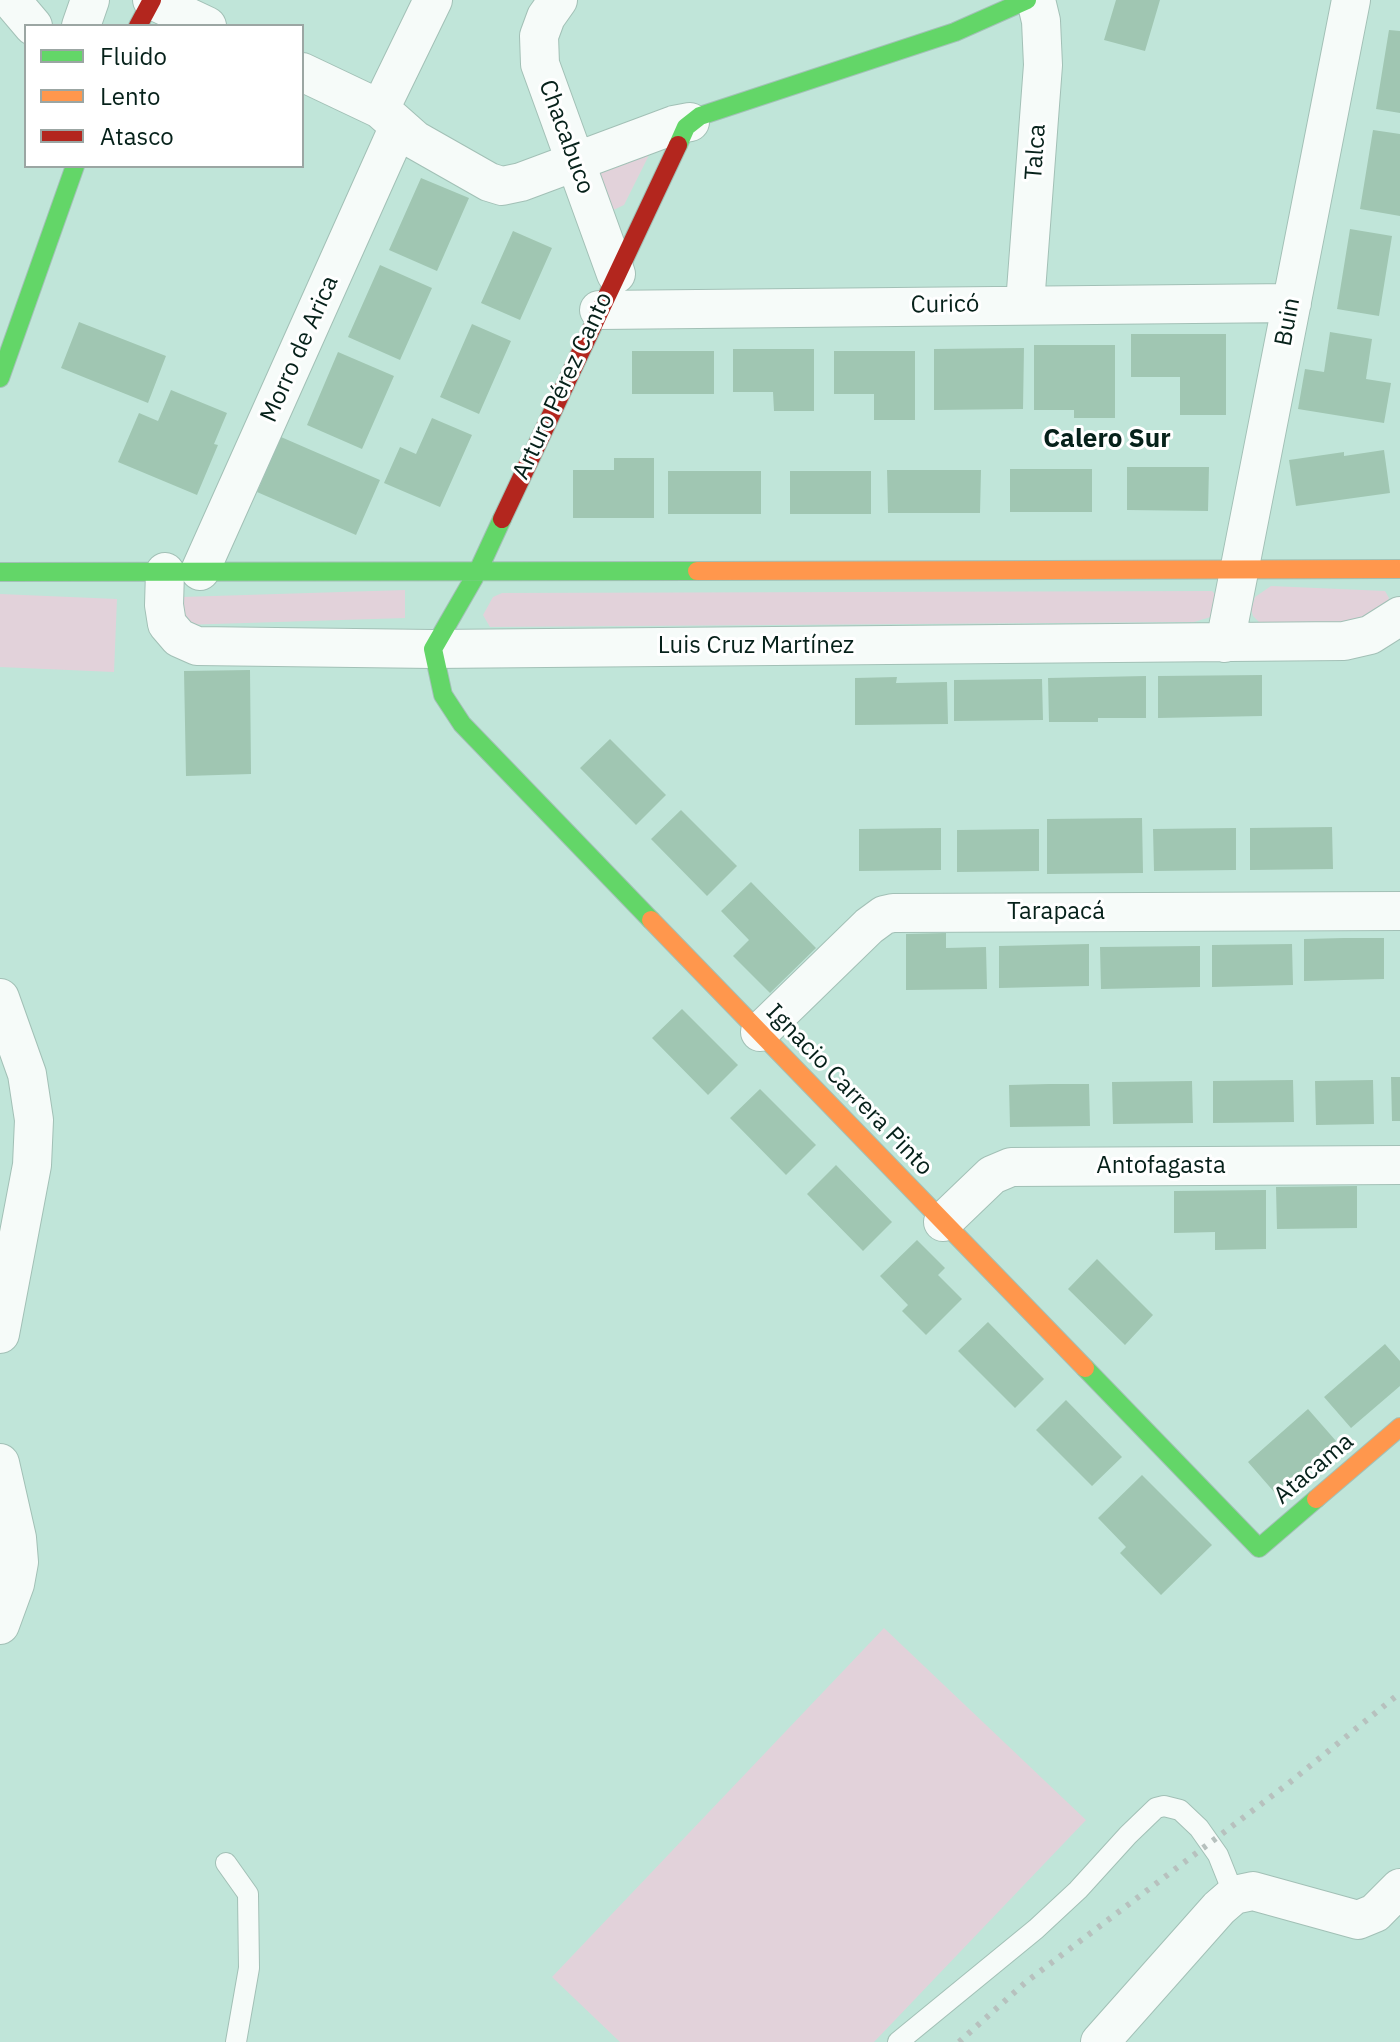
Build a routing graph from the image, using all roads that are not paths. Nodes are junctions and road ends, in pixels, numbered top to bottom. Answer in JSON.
{"nodes":[{"id":1,"x":11,"y":0,"type":"edge"},
{"id":2,"x":90,"y":0,"type":"edge"},
{"id":3,"x":152,"y":0,"type":"edge"},
{"id":4,"x":433,"y":0,"type":"edge"},
{"id":5,"x":558,"y":0,"type":"edge"},
{"id":6,"x":1027,"y":0,"type":"edge"},
{"id":7,"x":1036,"y":0,"type":"edge"},
{"id":8,"x":1351,"y":0,"type":"edge"},
{"id":9,"x":31,"y":24,"type":"edge"},
{"id":10,"x":82,"y":24,"type":"edge"},
{"id":11,"x":139,"y":24,"type":"edge"},
{"id":12,"x":203,"y":24,"type":"edge"},
{"id":13,"x":304,"y":73,"type":"edge"},
{"id":14,"x":390,"y":118,"type":"junction"},
{"id":15,"x":690,"y":122,"type":"junction"},
{"id":16,"x":576,"y":162,"type":"junction"},
{"id":17,"x":68,"y":175,"type":"edge"},
{"id":18,"x":616,"y":274,"type":"junction"},
{"id":19,"x":1292,"y":303,"type":"junction"},
{"id":20,"x":1025,"y":304,"type":"junction"},
{"id":21,"x":599,"y":310,"type":"junction"},
{"id":22,"x":6,"y":338,"type":"edge"},
{"id":23,"x":0,"y":378,"type":"edge"},
{"id":24,"x":1239,"y":569,"type":"junction"},
{"id":25,"x":1400,"y":569,"type":"edge"},
{"id":26,"x":478,"y":571,"type":"junction"},
{"id":27,"x":0,"y":572,"type":"edge"},
{"id":28,"x":182,"y":572,"type":"junction"},
{"id":29,"x":1400,"y":616,"type":"edge"},
{"id":30,"x":1225,"y":643,"type":"junction"},
{"id":31,"x":433,"y":649,"type":"junction"},
{"id":32,"x":1400,"y":911,"type":"edge"},
{"id":33,"x":0,"y":998,"type":"edge"},
{"id":34,"x":760,"y":1032,"type":"junction"},
{"id":35,"x":1400,"y":1165,"type":"edge"},
{"id":36,"x":943,"y":1222,"type":"junction"},
{"id":37,"x":0,"y":1334,"type":"edge"},
{"id":38,"x":1400,"y":1427,"type":"edge"},
{"id":39,"x":0,"y":1463,"type":"edge"},
{"id":40,"x":1259,"y":1548,"type":"joint"},
{"id":41,"x":0,"y":1625,"type":"edge"},
{"id":42,"x":226,"y":1863,"type":"dead end"},
{"id":43,"x":1400,"y":1888,"type":"edge"},
{"id":44,"x":1234,"y":1895,"type":"junction"},
{"id":45,"x":1117,"y":2039,"type":"edge"},
{"id":46,"x":236,"y":2042,"type":"edge"},
{"id":47,"x":898,"y":2042,"type":"edge"}],
"edges":[{"from":1,"to":9,"type":"street"},
{"from":2,"to":10,"type":"street"},
{"from":3,"to":11,"type":"street"},
{"from":3,"to":12,"type":"street"},
{"from":4,"to":14,"type":"street","name":"Morro de Arica"},
{"from":5,"to":16,"type":"street","name":"Chacabuco"},
{"from":6,"to":15,"type":"street"},
{"from":7,"to":20,"type":"street","name":"Talca"},
{"from":8,"to":19,"type":"street","name":"Buin"},
{"from":13,"to":14,"type":"street"},
{"from":14,"to":16,"type":"street"},
{"from":14,"to":28,"type":"street","name":"Morro de Arica"},
{"from":15,"to":16,"type":"street"},
{"from":15,"to":18,"type":"street","name":"Arturo Pérez Canto"},
{"from":16,"to":18,"type":"street","name":"Chacabuco"},
{"from":17,"to":22,"type":"street"},
{"from":18,"to":21,"type":"street","name":"Arturo Pérez Canto"},
{"from":19,"to":20,"type":"street","name":"Curicó"},
{"from":19,"to":24,"type":"street","name":"Buin"},
{"from":20,"to":21,"type":"street","name":"Curicó"},
{"from":21,"to":26,"type":"street","name":"Arturo Pérez Canto"},
{"from":22,"to":23,"type":"street"},
{"from":24,"to":25,"type":"street"},
{"from":24,"to":26,"type":"street"},
{"from":24,"to":30,"type":"street","name":"Buin"},
{"from":26,"to":28,"type":"street"},
{"from":26,"to":31,"type":"street","name":"Arturo Pérez Canto"},
{"from":27,"to":28,"type":"street"},
{"from":28,"to":31,"type":"street","name":"Luis Cruz Martínez"},
{"from":29,"to":30,"type":"street","name":"Luis Cruz Martínez"},
{"from":30,"to":31,"type":"street","name":"Luis Cruz Martínez"},
{"from":31,"to":34,"type":"street","name":"Ignacio Carrera Pinto"},
{"from":32,"to":34,"type":"street","name":"Tarapacá"},
{"from":33,"to":37,"type":"street"},
{"from":34,"to":36,"type":"street","name":"Ignacio Carrera Pinto"},
{"from":35,"to":36,"type":"street","name":"Antofagasta"},
{"from":36,"to":40,"type":"street","name":"Ignacio Carrera Pinto"},
{"from":38,"to":40,"type":"street","name":"Atacama"},
{"from":39,"to":41,"type":"street"},
{"from":42,"to":46,"type":"lane"},
{"from":43,"to":44,"type":"street"},
{"from":44,"to":45,"type":"street"},
{"from":44,"to":47,"type":"lane"}]}
